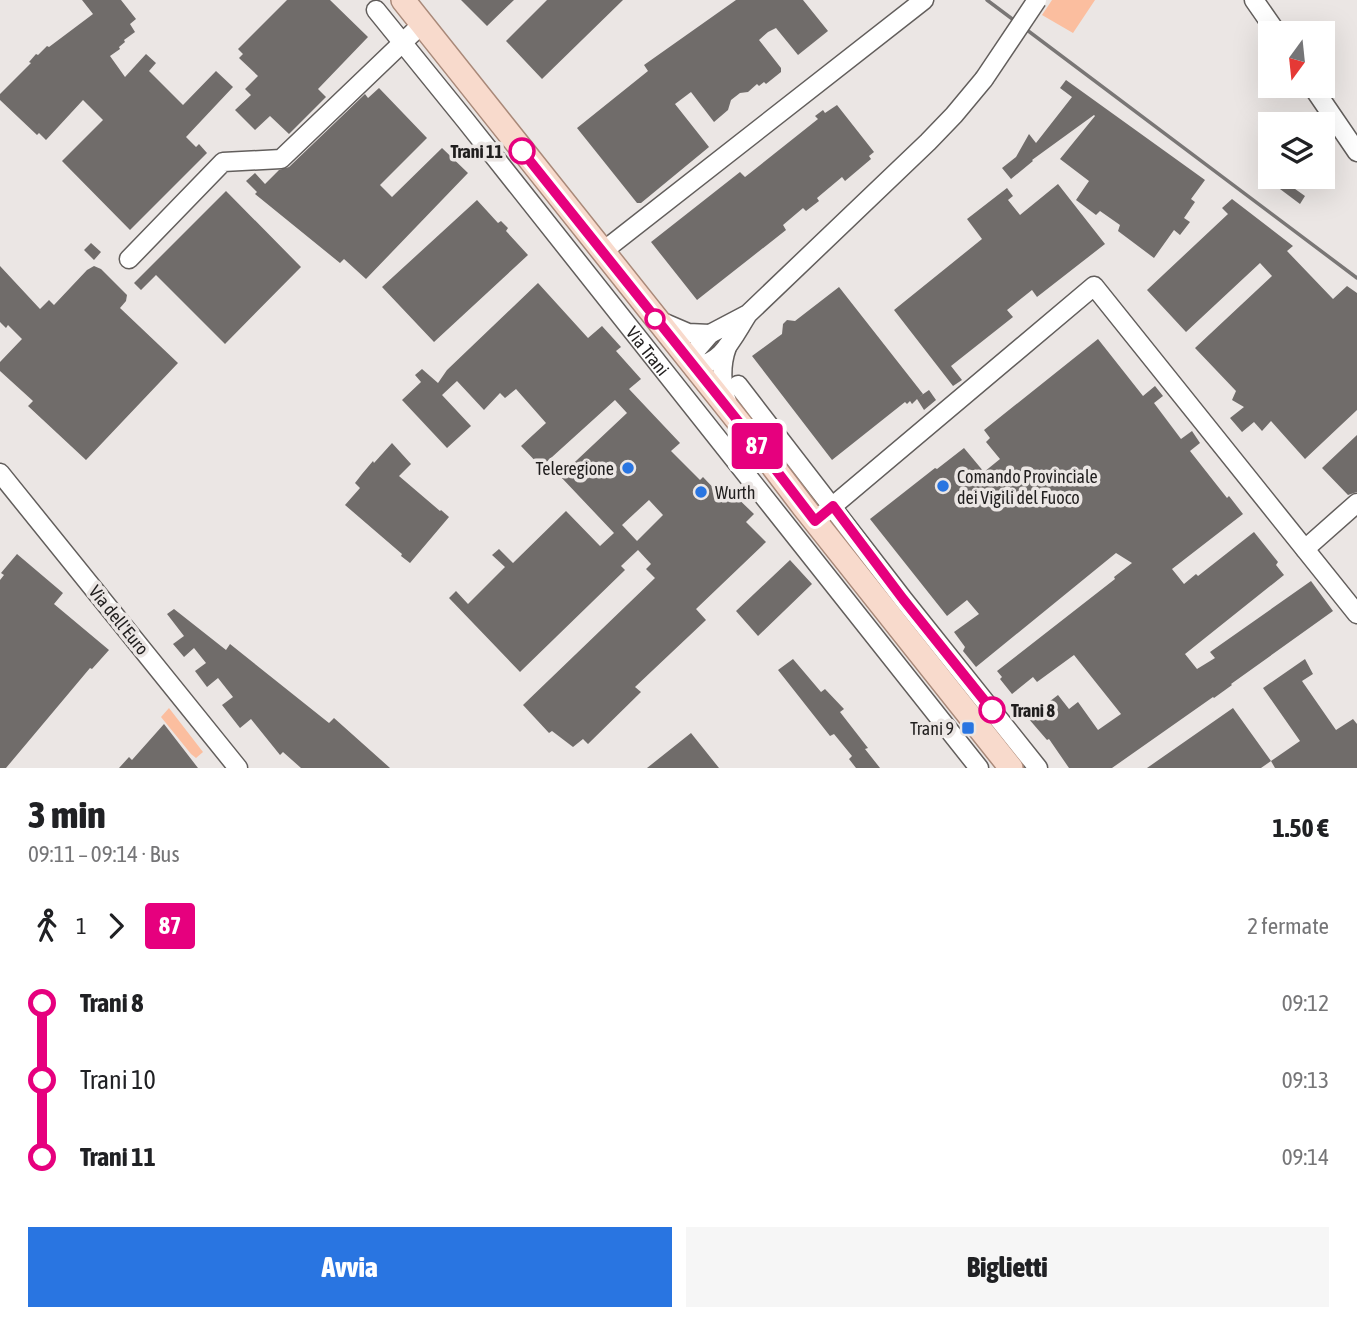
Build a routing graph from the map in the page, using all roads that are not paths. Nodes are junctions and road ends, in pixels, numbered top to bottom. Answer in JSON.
{"nodes":[{"id":1,"x":403,"y":0,"type":"edge"},
{"id":2,"x":924,"y":0,"type":"edge"},
{"id":3,"x":1037,"y":0,"type":"edge"},
{"id":4,"x":1254,"y":0,"type":"edge"},
{"id":5,"x":376,"y":10,"type":"dead end"},
{"id":6,"x":1269,"y":21,"type":"edge"},
{"id":7,"x":422,"y":24,"type":"junction"},
{"id":8,"x":403,"y":44,"type":"junction"},
{"id":9,"x":1320,"y":98,"type":"edge"},
{"id":10,"x":1357,"y":152,"type":"edge"},
{"id":11,"x":602,"y":251,"type":"junction"},
{"id":12,"x":129,"y":259,"type":"dead end"},
{"id":13,"x":623,"y":278,"type":"junction"},
{"id":14,"x":605,"y":296,"type":"junction"},
{"id":15,"x":748,"y":314,"type":"junction"},
{"id":16,"x":654,"y":318,"type":"junction"},
{"id":17,"x":710,"y":334,"type":"junction"},
{"id":18,"x":729,"y":342,"type":"junction"},
{"id":19,"x":692,"y":365,"type":"junction"},
{"id":20,"x":738,"y":384,"type":"dead end"},
{"id":21,"x":730,"y":411,"type":"junction"},
{"id":22,"x":750,"y":436,"type":"junction"},
{"id":23,"x":732,"y":456,"type":"junction"},
{"id":24,"x":0,"y":473,"type":"edge"},
{"id":25,"x":1357,"y":503,"type":"edge"},
{"id":26,"x":824,"y":514,"type":"junction"},
{"id":27,"x":1305,"y":549,"type":"junction"},
{"id":28,"x":1357,"y":614,"type":"edge"},
{"id":29,"x":936,"y":673,"type":"junction"},
{"id":30,"x":918,"y":691,"type":"junction"},
{"id":31,"x":970,"y":700,"type":"junction"},
{"id":32,"x":238,"y":768,"type":"edge"},
{"id":33,"x":979,"y":768,"type":"edge"},
{"id":34,"x":1011,"y":768,"type":"edge"},
{"id":35,"x":1038,"y":768,"type":"edge"}],
"edges":[{"from":1,"to":7,"type":"main road","name":"Via Trani"},
{"from":2,"to":11,"type":"street"},
{"from":3,"to":15,"type":"street","bridge":true},
{"from":4,"to":6,"type":"street"},
{"from":5,"to":8,"type":"street","name":"Via Trani"},
{"from":7,"to":8,"type":"street"},
{"from":7,"to":11,"type":"main road","name":"Via Trani"},
{"from":8,"to":12,"type":"street"},
{"from":8,"to":14,"type":"street","name":"Via Trani"},
{"from":9,"to":10,"type":"street"},
{"from":11,"to":13,"type":"main road","name":"Via Trani"},
{"from":13,"to":14,"type":"street"},
{"from":13,"to":16,"type":"main road","name":"Via Trani"},
{"from":14,"to":23,"type":"street","name":"Via Trani"},
{"from":15,"to":17,"type":"street"},
{"from":15,"to":18,"type":"street"},
{"from":16,"to":17,"type":"street"},
{"from":16,"to":19,"type":"main road","name":"Via Trani"},
{"from":17,"to":19,"type":"street"},
{"from":18,"to":19,"type":"street"},
{"from":18,"to":21,"type":"street"},
{"from":19,"to":21,"type":"main road","name":"Via Trani"},
{"from":20,"to":26,"type":"street","name":"Via Trani"},
{"from":21,"to":22,"type":"main road","name":"Via Trani"},
{"from":22,"to":23,"type":"street"},
{"from":22,"to":26,"type":"main road","name":"Via Trani"},
{"from":23,"to":30,"type":"street","name":"Via Trani"},
{"from":24,"to":32,"type":"street","name":"Via dell'Euro"},
{"from":25,"to":27,"type":"street"},
{"from":26,"to":27,"type":"street"},
{"from":26,"to":29,"type":"main road","name":"Via Trani"},
{"from":26,"to":31,"type":"street","name":"Via Trani"},
{"from":27,"to":28,"type":"street"},
{"from":29,"to":30,"type":"street"},
{"from":29,"to":31,"type":"main road","name":"Via Trani"},
{"from":30,"to":33,"type":"street","name":"Via Trani"},
{"from":31,"to":34,"type":"main road","name":"Via Trani"},
{"from":31,"to":35,"type":"street","name":"Via Trani"}]}
